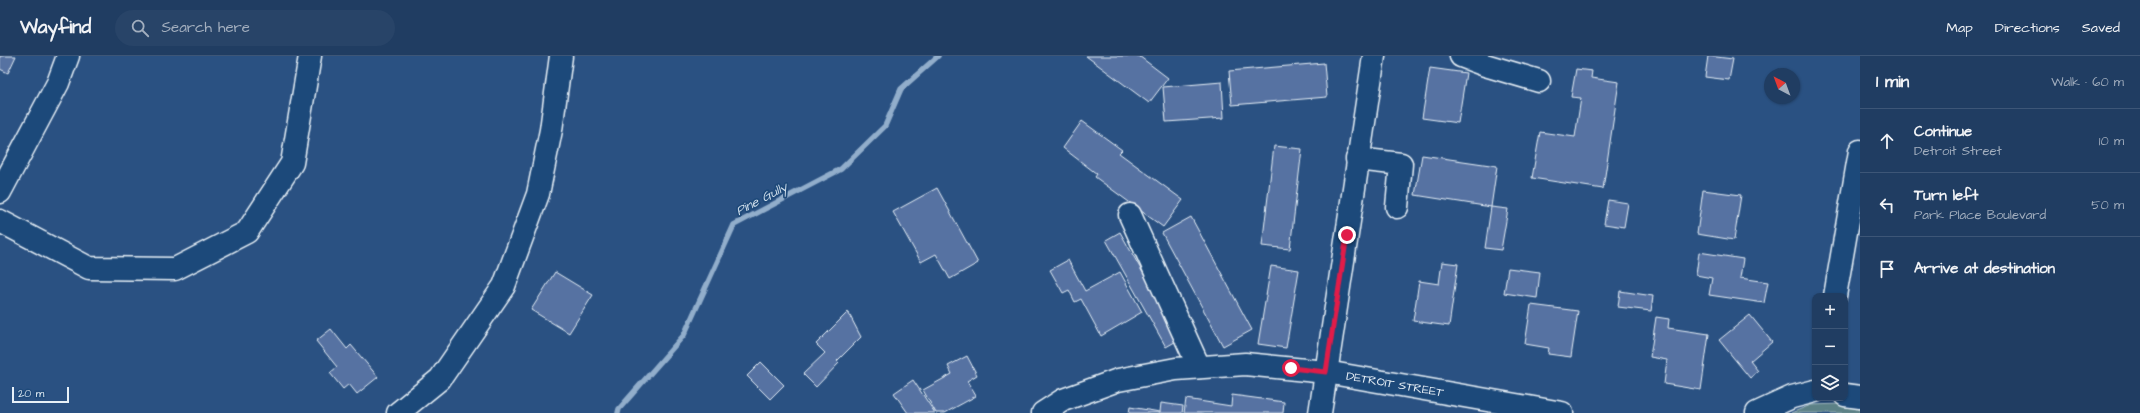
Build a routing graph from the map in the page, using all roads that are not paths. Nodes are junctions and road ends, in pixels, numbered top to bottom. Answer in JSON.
{"nodes":[{"id":1,"x":68,"y":56,"type":"edge"},
{"id":2,"x":310,"y":56,"type":"edge"},
{"id":3,"x":561,"y":56,"type":"edge"},
{"id":4,"x":1374,"y":56,"type":"edge"},
{"id":5,"x":1461,"y":56,"type":"edge"},
{"id":6,"x":1540,"y":81,"type":"dead end"},
{"id":7,"x":1860,"y":151,"type":"edge"},
{"id":8,"x":1358,"y":159,"type":"junction"},
{"id":9,"x":0,"y":192,"type":"edge"},
{"id":10,"x":1397,"y":207,"type":"dead end"},
{"id":11,"x":1130,"y":215,"type":"dead end"},
{"id":12,"x":0,"y":221,"type":"edge"},
{"id":13,"x":1836,"y":293,"type":"edge"},
{"id":14,"x":1199,"y":367,"type":"junction"},
{"id":15,"x":1326,"y":372,"type":"junction"},
{"id":16,"x":1812,"y":393,"type":"edge"},
{"id":17,"x":1848,"y":395,"type":"edge"},
{"id":18,"x":1860,"y":397,"type":"edge"},
{"id":19,"x":398,"y":413,"type":"edge"},
{"id":20,"x":1043,"y":413,"type":"edge"},
{"id":21,"x":1320,"y":413,"type":"edge"},
{"id":22,"x":1562,"y":413,"type":"edge"},
{"id":23,"x":1757,"y":413,"type":"edge"}],
"edges":[{"from":1,"to":9,"type":"street"},
{"from":2,"to":12,"type":"street"},
{"from":3,"to":19,"type":"street"},
{"from":4,"to":8,"type":"street"},
{"from":5,"to":6,"type":"street"},
{"from":7,"to":13,"type":"street"},
{"from":8,"to":10,"type":"street"},
{"from":8,"to":15,"type":"street"},
{"from":11,"to":14,"type":"street"},
{"from":14,"to":15,"type":"street","name":"DETROIT STREET"},
{"from":14,"to":20,"type":"street","name":"DETROIT STREET"},
{"from":15,"to":21,"type":"street"},
{"from":15,"to":22,"type":"street","name":"DETROIT STREET"},
{"from":16,"to":23,"type":"street"},
{"from":17,"to":18,"type":"street"}]}
